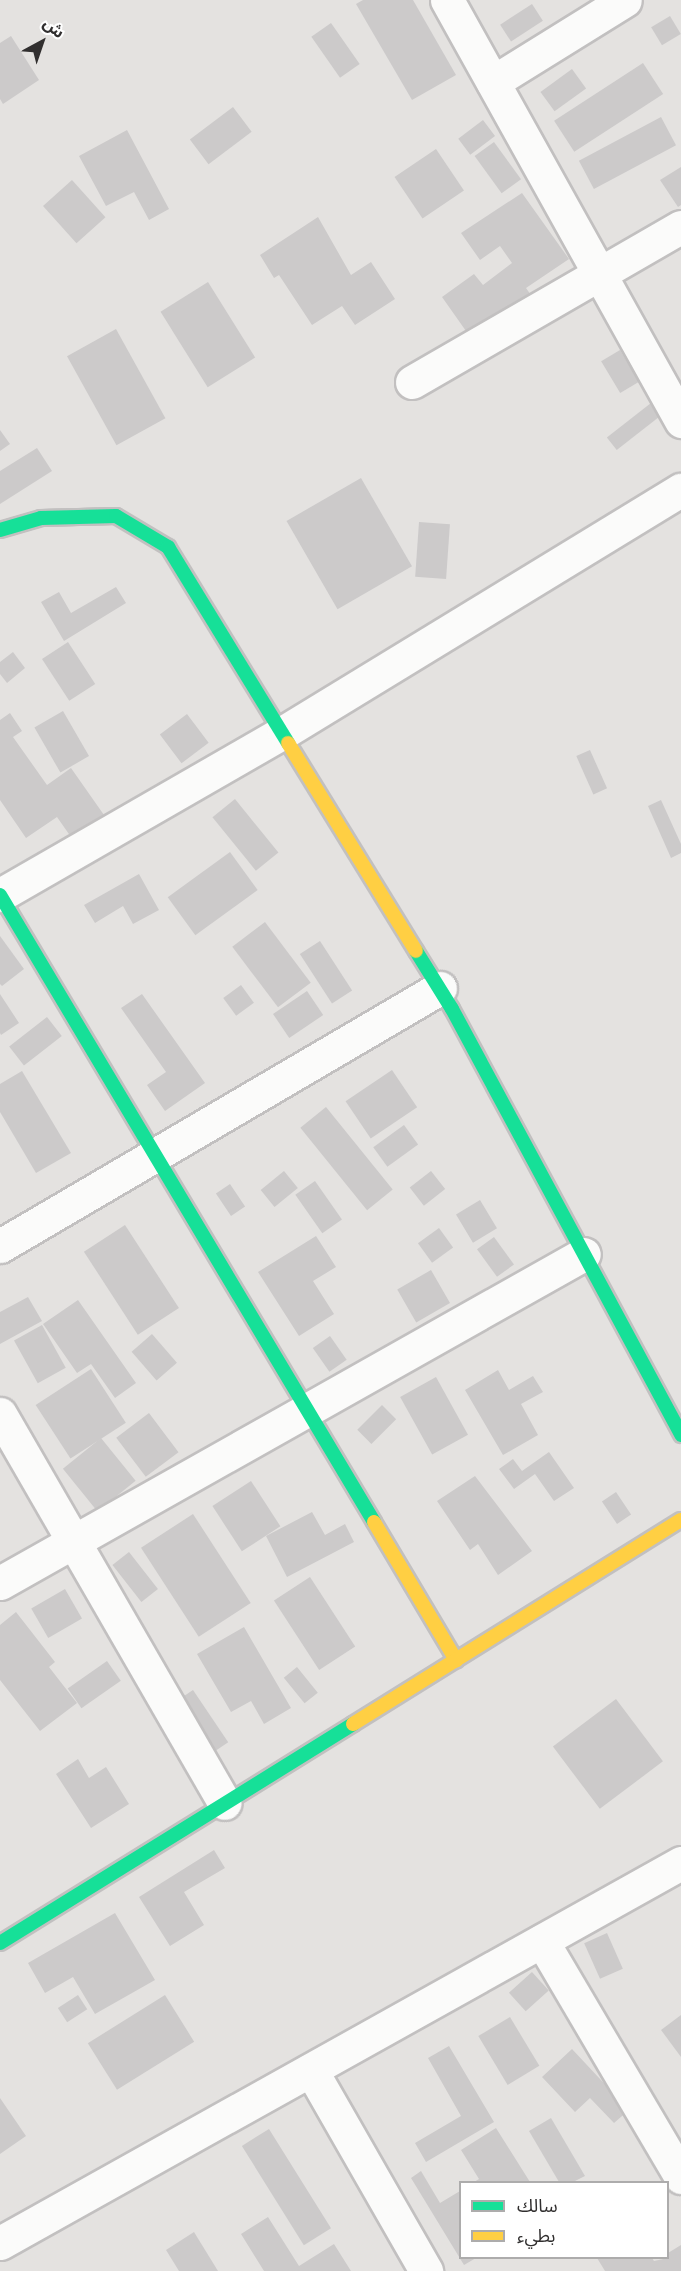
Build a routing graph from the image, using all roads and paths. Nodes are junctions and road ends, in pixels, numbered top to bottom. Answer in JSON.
{"nodes":[{"id":1,"x":447,"y":0,"type":"edge"},
{"id":2,"x":625,"y":0,"type":"edge"},
{"id":3,"x":493,"y":82,"type":"junction"},
{"id":4,"x":681,"y":227,"type":"edge"},
{"id":5,"x":600,"y":274,"type":"junction"},
{"id":6,"x":412,"y":382,"type":"dead end"},
{"id":7,"x":681,"y":421,"type":"edge"},
{"id":8,"x":681,"y":490,"type":"edge"},
{"id":9,"x":0,"y":530,"type":"edge"},
{"id":10,"x":284,"y":732,"type":"junction"},
{"id":11,"x":0,"y":895,"type":"edge"},
{"id":12,"x":440,"y":988,"type":"junction"},
{"id":13,"x":155,"y":1155,"type":"junction"},
{"id":14,"x":0,"y":1246,"type":"edge"},
{"id":15,"x":584,"y":1254,"type":"junction"},
{"id":16,"x":308,"y":1410,"type":"junction"},
{"id":17,"x":0,"y":1414,"type":"edge"},
{"id":18,"x":681,"y":1435,"type":"edge"},
{"id":19,"x":681,"y":1520,"type":"edge"},
{"id":20,"x":74,"y":1542,"type":"junction"},
{"id":21,"x":0,"y":1583,"type":"edge"},
{"id":22,"x":456,"y":1659,"type":"junction"},
{"id":23,"x":225,"y":1803,"type":"junction"},
{"id":24,"x":681,"y":1863,"type":"edge"},
{"id":25,"x":542,"y":1941,"type":"junction"},
{"id":26,"x":0,"y":1943,"type":"edge"},
{"id":27,"x":311,"y":2070,"type":"junction"},
{"id":28,"x":681,"y":2177,"type":"edge"},
{"id":29,"x":0,"y":2243,"type":"edge"},
{"id":30,"x":426,"y":2271,"type":"edge"}],
"edges":[{"from":1,"to":3,"type":"street"},
{"from":2,"to":3,"type":"street"},
{"from":3,"to":5,"type":"street"},
{"from":4,"to":5,"type":"street"},
{"from":5,"to":6,"type":"street"},
{"from":5,"to":7,"type":"street"},
{"from":8,"to":10,"type":"street"},
{"from":9,"to":10,"type":"street"},
{"from":10,"to":11,"type":"street"},
{"from":10,"to":12,"type":"street"},
{"from":11,"to":13,"type":"street"},
{"from":12,"to":13,"type":"street"},
{"from":12,"to":15,"type":"street"},
{"from":13,"to":14,"type":"street"},
{"from":13,"to":16,"type":"street"},
{"from":15,"to":16,"type":"street"},
{"from":15,"to":18,"type":"street"},
{"from":16,"to":20,"type":"street"},
{"from":16,"to":22,"type":"street"},
{"from":17,"to":20,"type":"street"},
{"from":19,"to":22,"type":"street"},
{"from":20,"to":21,"type":"street"},
{"from":20,"to":23,"type":"street"},
{"from":22,"to":23,"type":"street"},
{"from":23,"to":26,"type":"street"},
{"from":24,"to":25,"type":"street"},
{"from":25,"to":27,"type":"street"},
{"from":25,"to":28,"type":"street"},
{"from":27,"to":29,"type":"street"},
{"from":27,"to":30,"type":"street"}]}
